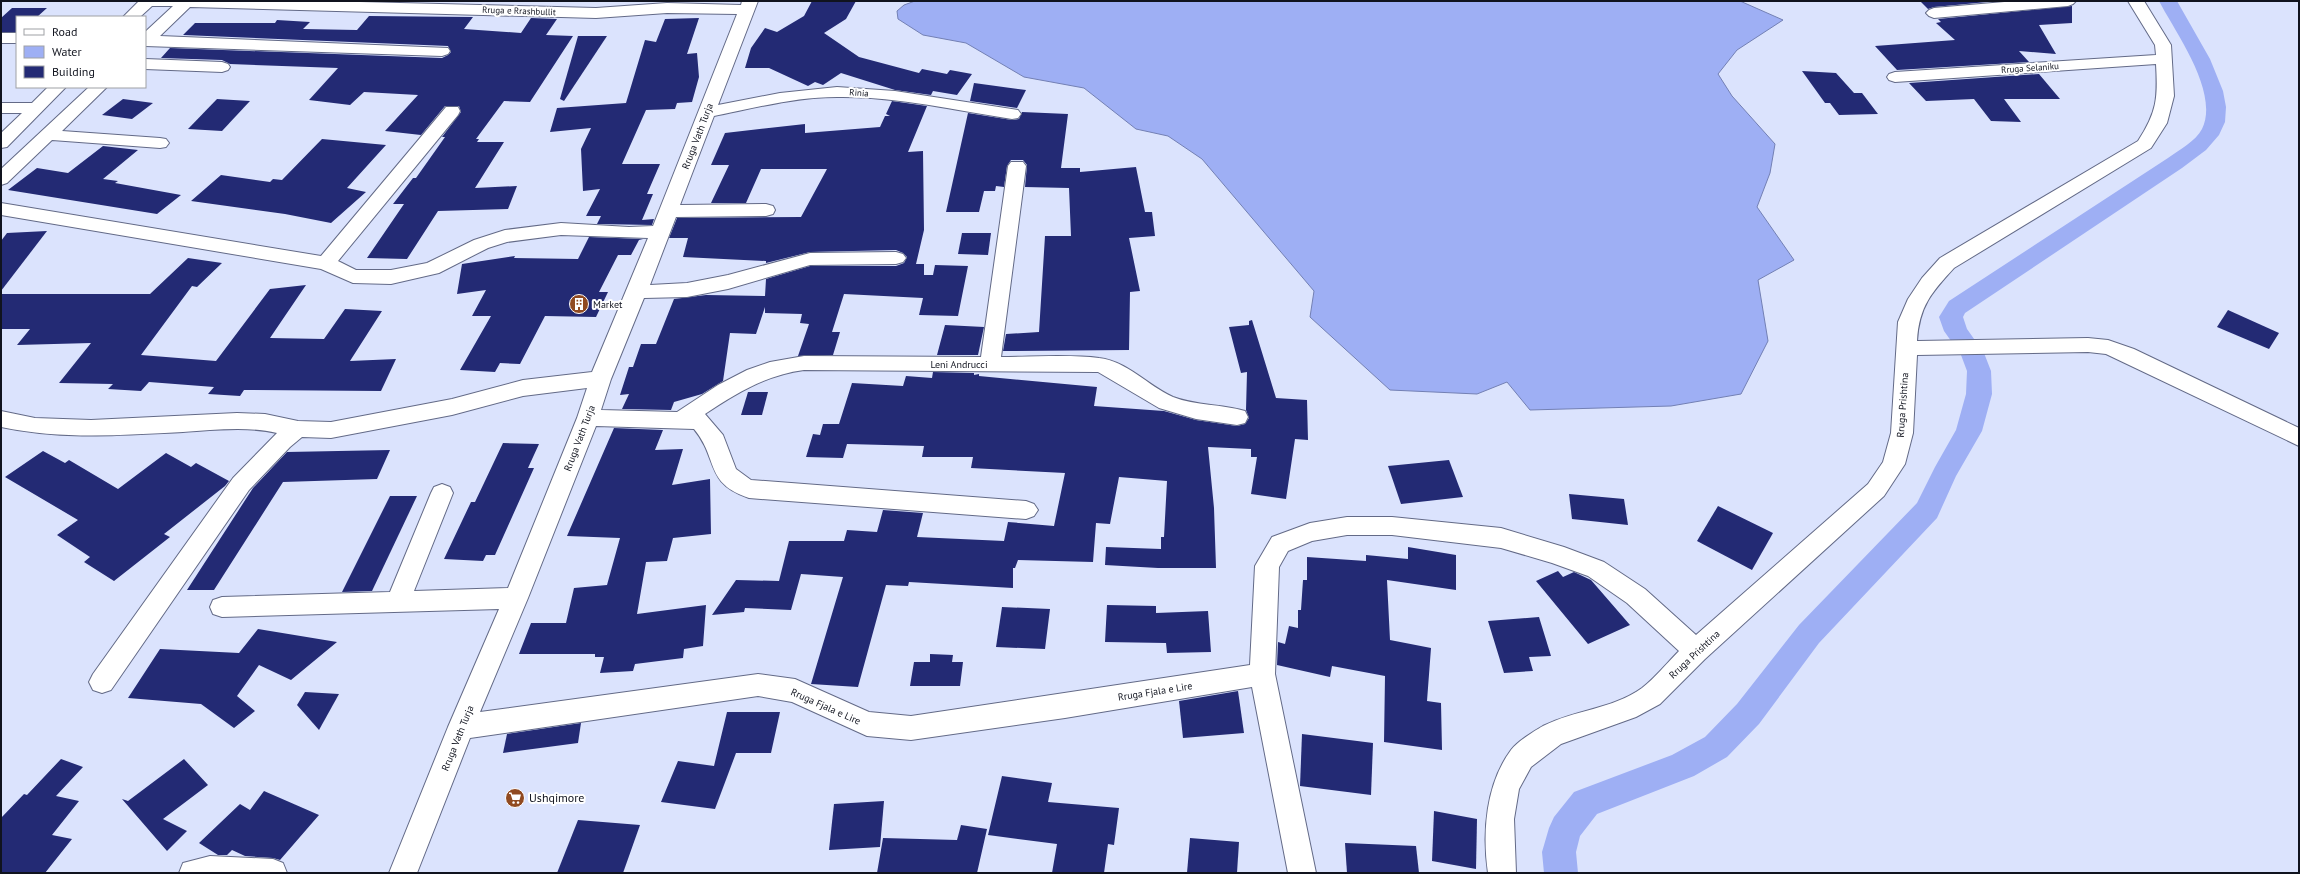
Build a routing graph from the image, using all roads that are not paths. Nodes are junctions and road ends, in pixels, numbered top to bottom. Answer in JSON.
{"nodes":[{"id":1,"x":148,"y":1,"type":"edge"},
{"id":2,"x":2068,"y":1,"type":"edge"},
{"id":3,"x":2136,"y":1,"type":"edge"},
{"id":4,"x":186,"y":2,"type":"edge"},
{"id":5,"x":748,"y":5,"type":"edge"},
{"id":6,"x":1934,"y":14,"type":"dead end"},
{"id":7,"x":132,"y":16,"type":"edge"},
{"id":8,"x":1,"y":38,"type":"edge"},
{"id":9,"x":16,"y":38,"type":"edge"},
{"id":10,"x":146,"y":39,"type":"edge"},
{"id":11,"x":146,"y":40,"type":"edge"},
{"id":12,"x":442,"y":51,"type":"dead end"},
{"id":13,"x":2164,"y":60,"type":"junction"},
{"id":14,"x":146,"y":64,"type":"edge"},
{"id":15,"x":222,"y":67,"type":"dead end"},
{"id":16,"x":1895,"y":77,"type":"dead end"},
{"id":17,"x":57,"y":88,"type":"edge"},
{"id":18,"x":97,"y":88,"type":"edge"},
{"id":19,"x":1,"y":108,"type":"edge"},
{"id":20,"x":35,"y":108,"type":"junction"},
{"id":21,"x":452,"y":111,"type":"dead end"},
{"id":22,"x":706,"y":113,"type":"junction"},
{"id":23,"x":1012,"y":114,"type":"dead end"},
{"id":24,"x":49,"y":135,"type":"junction"},
{"id":25,"x":1,"y":143,"type":"edge"},
{"id":26,"x":160,"y":143,"type":"dead end"},
{"id":27,"x":1017,"y":166,"type":"dead end"},
{"id":28,"x":1,"y":179,"type":"edge"},
{"id":29,"x":1,"y":209,"type":"edge"},
{"id":30,"x":668,"y":210,"type":"junction"},
{"id":31,"x":766,"y":210,"type":"dead end"},
{"id":32,"x":659,"y":232,"type":"junction"},
{"id":33,"x":896,"y":258,"type":"dead end"},
{"id":34,"x":326,"y":263,"type":"junction"},
{"id":35,"x":637,"y":292,"type":"junction"},
{"id":36,"x":1906,"y":348,"type":"junction"},
{"id":37,"x":990,"y":364,"type":"junction"},
{"id":38,"x":600,"y":379,"type":"junction"},
{"id":39,"x":588,"y":418,"type":"junction"},
{"id":40,"x":1237,"y":418,"type":"dead end"},
{"id":41,"x":1,"y":419,"type":"edge"},
{"id":42,"x":683,"y":420,"type":"junction"},
{"id":43,"x":298,"y":429,"type":"junction"},
{"id":44,"x":2299,"y":438,"type":"edge"},
{"id":45,"x":442,"y":493,"type":"dead end"},
{"id":46,"x":1026,"y":510,"type":"dead end"},
{"id":47,"x":516,"y":598,"type":"junction"},
{"id":48,"x":398,"y":602,"type":"junction"},
{"id":49,"x":222,"y":606,"type":"dead end"},
{"id":50,"x":1696,"y":651,"type":"junction"},
{"id":51,"x":1262,"y":674,"type":"junction"},
{"id":52,"x":102,"y":682,"type":"dead end"},
{"id":53,"x":461,"y":727,"type":"junction"},
{"id":54,"x":193,"y":873,"type":"edge"},
{"id":55,"x":274,"y":873,"type":"edge"},
{"id":56,"x":403,"y":873,"type":"edge"},
{"id":57,"x":1302,"y":873,"type":"edge"},
{"id":58,"x":1502,"y":873,"type":"edge"}],
"edges":[{"from":1,"to":4,"type":"street","name":"Rruga e Rrashbullit"},
{"from":1,"to":7,"type":"street"},
{"from":2,"to":6,"type":"street"},
{"from":3,"to":13,"type":"street","name":"Rruga Prishtina"},
{"from":4,"to":5,"type":"street","name":"Rruga e Rrashbullit"},
{"from":4,"to":10,"type":"street"},
{"from":5,"to":22,"type":"street","name":"Rruga Vath Turja"},
{"from":8,"to":9,"type":"street"},
{"from":11,"to":12,"type":"street"},
{"from":13,"to":16,"type":"street","name":"Rruga Selaniku"},
{"from":13,"to":36,"type":"street","name":"Rruga Prishtina"},
{"from":14,"to":15,"type":"street"},
{"from":17,"to":20,"type":"street"},
{"from":18,"to":24,"type":"street"},
{"from":19,"to":20,"type":"street"},
{"from":20,"to":25,"type":"street"},
{"from":21,"to":34,"type":"street"},
{"from":22,"to":23,"type":"street","name":"Rinia"},
{"from":22,"to":30,"type":"street","name":"Rruga Vath Turja"},
{"from":24,"to":26,"type":"street"},
{"from":24,"to":28,"type":"street"},
{"from":27,"to":37,"type":"street"},
{"from":29,"to":34,"type":"street"},
{"from":30,"to":31,"type":"street"},
{"from":30,"to":32,"type":"street","name":"Rruga Vath Turja"},
{"from":32,"to":34,"type":"street"},
{"from":32,"to":35,"type":"street","name":"Rruga Vath Turja"},
{"from":33,"to":35,"type":"street"},
{"from":35,"to":38,"type":"street","name":"Rruga Vath Turja"},
{"from":36,"to":44,"type":"street"},
{"from":36,"to":50,"type":"street","name":"Rruga Prishtina"},
{"from":37,"to":40,"type":"street","name":"Leni Andrucci"},
{"from":37,"to":42,"type":"street","name":"Leni Andrucci"},
{"from":38,"to":39,"type":"street","name":"Rruga Vath Turja"},
{"from":38,"to":43,"type":"street"},
{"from":39,"to":42,"type":"street"},
{"from":39,"to":47,"type":"street","name":"Rruga Vath Turja"},
{"from":41,"to":43,"type":"street"},
{"from":42,"to":46,"type":"street"},
{"from":43,"to":52,"type":"street"},
{"from":45,"to":48,"type":"street"},
{"from":47,"to":48,"type":"street"},
{"from":47,"to":53,"type":"street","name":"Rruga Vath Turja"},
{"from":48,"to":49,"type":"street"},
{"from":50,"to":51,"type":"street"},
{"from":50,"to":58,"type":"street","name":"Rruga Prishtina"},
{"from":51,"to":53,"type":"street","name":"Rruga Fjala e Lire"},
{"from":51,"to":57,"type":"street"},
{"from":53,"to":56,"type":"street","name":"Rruga Vath Turja"},
{"from":54,"to":55,"type":"street"}]}
